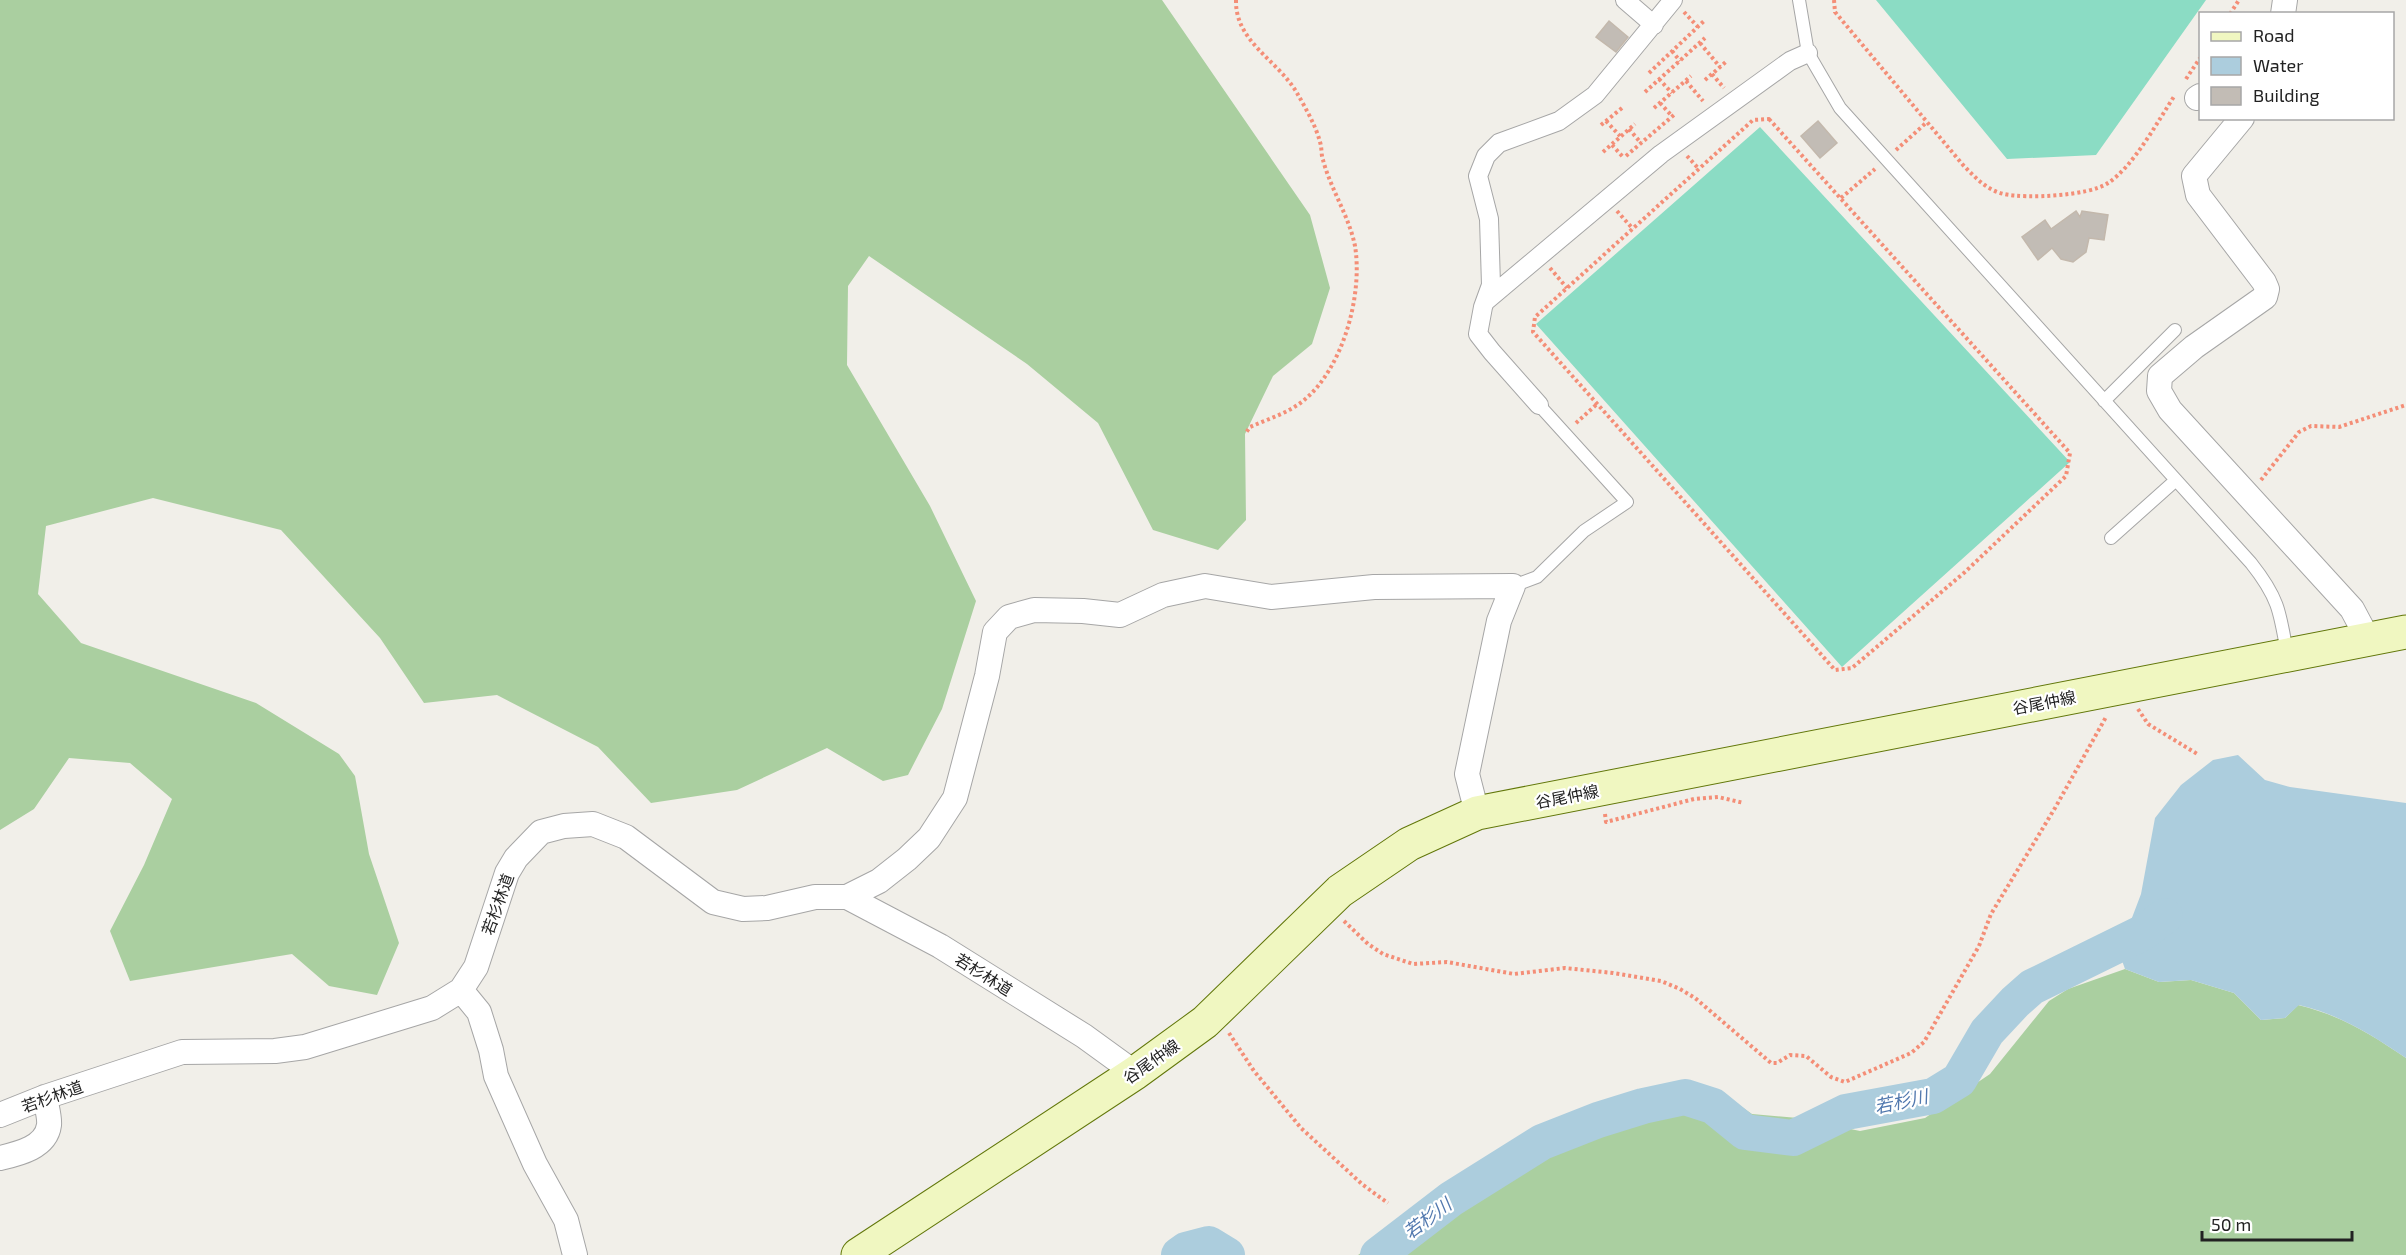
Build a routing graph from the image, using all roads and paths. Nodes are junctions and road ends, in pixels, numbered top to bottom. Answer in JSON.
{"nodes":[{"id":1,"x":1236,"y":0,"type":"edge"},
{"id":2,"x":1625,"y":0,"type":"edge"},
{"id":3,"x":1673,"y":0,"type":"edge"},
{"id":4,"x":1799,"y":0,"type":"edge"},
{"id":5,"x":1834,"y":0,"type":"edge"},
{"id":6,"x":1704,"y":21,"type":"dead end"},
{"id":7,"x":1654,"y":25,"type":"junction"},
{"id":8,"x":1705,"y":38,"type":"dead end"},
{"id":9,"x":1700,"y":43,"type":"junction"},
{"id":10,"x":1672,"y":51,"type":"junction"},
{"id":11,"x":1808,"y":53,"type":"junction"},
{"id":12,"x":2199,"y":60,"type":"edge"},
{"id":13,"x":1680,"y":61,"type":"junction"},
{"id":14,"x":1727,"y":61,"type":"dead end"},
{"id":15,"x":1720,"y":67,"type":"junction"},
{"id":16,"x":1648,"y":73,"type":"dead end"},
{"id":17,"x":1712,"y":74,"type":"junction"},
{"id":18,"x":1691,"y":76,"type":"dead end"},
{"id":19,"x":1659,"y":79,"type":"junction"},
{"id":20,"x":1706,"y":80,"type":"dead end"},
{"id":21,"x":1686,"y":81,"type":"junction"},
{"id":22,"x":1724,"y":89,"type":"dead end"},
{"id":23,"x":1645,"y":92,"type":"dead end"},
{"id":24,"x":1672,"y":93,"type":"junction"},
{"id":25,"x":2189,"y":93,"type":"edge"},
{"id":26,"x":1660,"y":103,"type":"junction"},
{"id":27,"x":1706,"y":104,"type":"dead end"},
{"id":28,"x":1607,"y":105,"type":"dead end"},
{"id":29,"x":1622,"y":108,"type":"dead end"},
{"id":30,"x":1654,"y":108,"type":"dead end"},
{"id":31,"x":1615,"y":113,"type":"junction"},
{"id":32,"x":2240,"y":120,"type":"edge"},
{"id":33,"x":1606,"y":121,"type":"junction"},
{"id":34,"x":1635,"y":123,"type":"dead end"},
{"id":35,"x":1601,"y":125,"type":"dead end"},
{"id":36,"x":1629,"y":129,"type":"junction"},
{"id":37,"x":1620,"y":136,"type":"junction"},
{"id":38,"x":1641,"y":143,"type":"junction"},
{"id":39,"x":1612,"y":145,"type":"junction"},
{"id":40,"x":1603,"y":152,"type":"dead end"},
{"id":41,"x":1624,"y":158,"type":"junction"},
{"id":42,"x":1619,"y":162,"type":"dead end"},
{"id":43,"x":1486,"y":302,"type":"junction"},
{"id":44,"x":2175,"y":330,"type":"dead end"},
{"id":45,"x":2104,"y":401,"type":"junction"},
{"id":46,"x":1597,"y":404,"type":"junction"},
{"id":47,"x":1539,"y":405,"type":"joint"},
{"id":48,"x":2406,"y":405,"type":"edge"},
{"id":49,"x":1565,"y":433,"type":"junction"},
{"id":50,"x":1245,"y":434,"type":"dead end"},
{"id":51,"x":2176,"y":480,"type":"junction"},
{"id":52,"x":2248,"y":496,"type":"junction"},
{"id":53,"x":2111,"y":538,"type":"dead end"},
{"id":54,"x":1513,"y":586,"type":"junction"},
{"id":55,"x":2406,"y":632,"type":"edge"},
{"id":56,"x":2368,"y":639,"type":"junction"},
{"id":57,"x":2287,"y":655,"type":"junction"},
{"id":58,"x":2120,"y":687,"type":"junction"},
{"id":59,"x":2199,"y":755,"type":"dead end"},
{"id":60,"x":1601,"y":789,"type":"junction"},
{"id":61,"x":1744,"y":802,"type":"dead end"},
{"id":62,"x":1477,"y":813,"type":"junction"},
{"id":63,"x":847,"y":897,"type":"junction"},
{"id":64,"x":1326,"y":904,"type":"junction"},
{"id":65,"x":461,"y":990,"type":"junction"},
{"id":66,"x":1216,"y":1011,"type":"junction"},
{"id":67,"x":1135,"y":1073,"type":"junction"},
{"id":68,"x":45,"y":1096,"type":"junction"},
{"id":69,"x":0,"y":1115,"type":"edge"},
{"id":70,"x":0,"y":1158,"type":"edge"},
{"id":71,"x":1388,"y":1203,"type":"dead end"},
{"id":72,"x":575,"y":1255,"type":"edge"},
{"id":73,"x":858,"y":1255,"type":"edge"}],
"edges":[{"from":1,"to":50,"type":"path"},
{"from":2,"to":7,"type":"street"},
{"from":3,"to":7,"type":"street"},
{"from":4,"to":11,"type":"lane"},
{"from":5,"to":25,"type":"path"},
{"from":6,"to":10,"type":"path"},
{"from":7,"to":43,"type":"street"},
{"from":8,"to":9,"type":"path"},
{"from":9,"to":13,"type":"path"},
{"from":9,"to":15,"type":"path"},
{"from":10,"to":13,"type":"path"},
{"from":10,"to":16,"type":"path"},
{"from":11,"to":43,"type":"street"},
{"from":11,"to":45,"type":"lane"},
{"from":12,"to":25,"type":"path"},
{"from":13,"to":19,"type":"path"},
{"from":14,"to":15,"type":"path"},
{"from":15,"to":17,"type":"path"},
{"from":17,"to":20,"type":"path"},
{"from":17,"to":22,"type":"path"},
{"from":18,"to":21,"type":"path"},
{"from":19,"to":23,"type":"path"},
{"from":19,"to":24,"type":"path"},
{"from":21,"to":24,"type":"path"},
{"from":21,"to":27,"type":"path"},
{"from":24,"to":26,"type":"path"},
{"from":26,"to":30,"type":"path"},
{"from":26,"to":38,"type":"path"},
{"from":28,"to":31,"type":"path"},
{"from":29,"to":31,"type":"path"},
{"from":31,"to":33,"type":"path"},
{"from":32,"to":52,"type":"street"},
{"from":33,"to":35,"type":"path"},
{"from":33,"to":37,"type":"path"},
{"from":34,"to":36,"type":"path"},
{"from":36,"to":37,"type":"path"},
{"from":36,"to":38,"type":"path"},
{"from":37,"to":39,"type":"path"},
{"from":38,"to":41,"type":"path"},
{"from":39,"to":40,"type":"path"},
{"from":39,"to":41,"type":"path"},
{"from":41,"to":42,"type":"path"},
{"from":43,"to":47,"type":"street"},
{"from":44,"to":45,"type":"lane"},
{"from":45,"to":51,"type":"lane"},
{"from":46,"to":46,"type":"path"},
{"from":46,"to":49,"type":"path"},
{"from":47,"to":49,"type":"lane"},
{"from":48,"to":52,"type":"path"},
{"from":49,"to":54,"type":"lane"},
{"from":51,"to":53,"type":"lane"},
{"from":51,"to":57,"type":"lane"},
{"from":52,"to":56,"type":"street"},
{"from":54,"to":62,"type":"street"},
{"from":54,"to":63,"type":"street"},
{"from":55,"to":56,"type":"main road","name":"谷尾仲線"},
{"from":56,"to":57,"type":"main road","name":"谷尾仲線"},
{"from":57,"to":58,"type":"main road","name":"谷尾仲線"},
{"from":58,"to":59,"type":"path"},
{"from":58,"to":60,"type":"main road","name":"谷尾仲線"},
{"from":58,"to":64,"type":"path"},
{"from":60,"to":61,"type":"path"},
{"from":60,"to":62,"type":"main road","name":"谷尾仲線"},
{"from":62,"to":64,"type":"main road","name":"谷尾仲線"},
{"from":63,"to":65,"type":"street","name":"若杉林道"},
{"from":63,"to":67,"type":"street","name":"若杉林道"},
{"from":64,"to":66,"type":"main road","name":"谷尾仲線"},
{"from":65,"to":68,"type":"street","name":"若杉林道"},
{"from":65,"to":72,"type":"street"},
{"from":66,"to":67,"type":"main road","name":"谷尾仲線"},
{"from":66,"to":71,"type":"path"},
{"from":67,"to":73,"type":"main road","name":"谷尾仲線"},
{"from":68,"to":69,"type":"street","name":"若杉林道"},
{"from":68,"to":70,"type":"street"}]}
